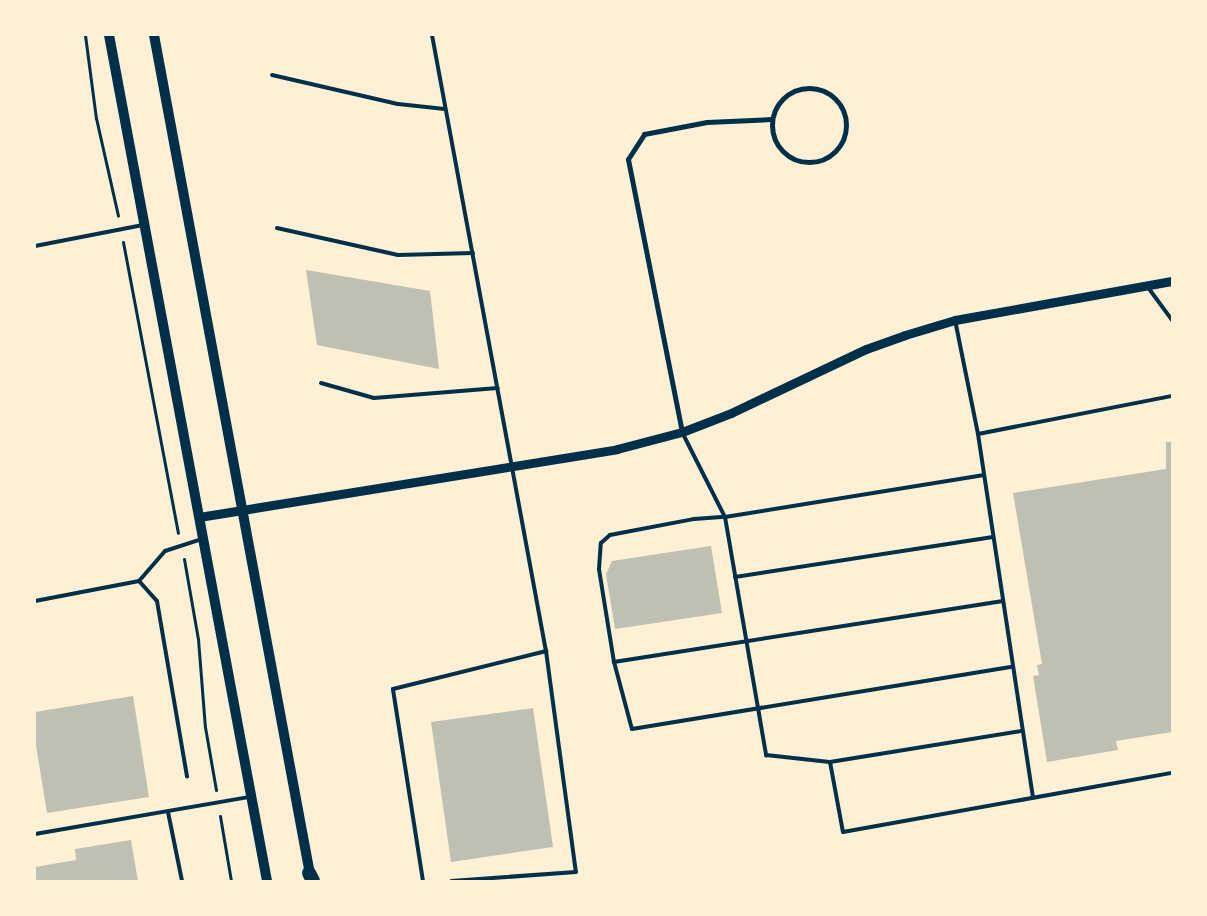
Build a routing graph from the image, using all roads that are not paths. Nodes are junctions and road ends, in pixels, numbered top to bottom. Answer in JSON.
{"nodes":[{"id":1,"x":109,"y":35,"type":"edge"},
{"id":2,"x":154,"y":35,"type":"edge"},
{"id":3,"x":432,"y":35,"type":"edge"},
{"id":4,"x":272,"y":75,"type":"dead end"},
{"id":5,"x":446,"y":110,"type":"junction"},
{"id":6,"x":772,"y":119,"type":"junction"},
{"id":7,"x":144,"y":225,"type":"junction"},
{"id":8,"x":277,"y":228,"type":"dead end"},
{"id":9,"x":35,"y":246,"type":"edge"},
{"id":10,"x":473,"y":253,"type":"junction"},
{"id":11,"x":1172,"y":281,"type":"edge"},
{"id":12,"x":1146,"y":286,"type":"junction"},
{"id":13,"x":955,"y":320,"type":"junction"},
{"id":14,"x":1172,"y":320,"type":"edge"},
{"id":15,"x":321,"y":383,"type":"dead end"},
{"id":16,"x":498,"y":388,"type":"junction"},
{"id":17,"x":1172,"y":396,"type":"edge"},
{"id":18,"x":682,"y":432,"type":"junction"},
{"id":19,"x":978,"y":434,"type":"junction"},
{"id":20,"x":512,"y":468,"type":"junction"},
{"id":21,"x":983,"y":475,"type":"junction"},
{"id":22,"x":241,"y":510,"type":"junction"},
{"id":23,"x":199,"y":517,"type":"junction"},
{"id":24,"x":725,"y":517,"type":"junction"},
{"id":25,"x":993,"y":537,"type":"junction"},
{"id":26,"x":203,"y":539,"type":"junction"},
{"id":27,"x":735,"y":577,"type":"junction"},
{"id":28,"x":139,"y":581,"type":"junction"},
{"id":29,"x":35,"y":601,"type":"edge"},
{"id":30,"x":1002,"y":602,"type":"junction"},
{"id":31,"x":747,"y":643,"type":"junction"},
{"id":32,"x":546,"y":651,"type":"junction"},
{"id":33,"x":614,"y":662,"type":"junction"},
{"id":34,"x":1012,"y":667,"type":"junction"},
{"id":35,"x":758,"y":707,"type":"junction"},
{"id":36,"x":1021,"y":730,"type":"junction"},
{"id":37,"x":830,"y":762,"type":"junction"},
{"id":38,"x":1172,"y":773,"type":"edge"},
{"id":39,"x":187,"y":776,"type":"dead end"},
{"id":40,"x":251,"y":797,"type":"junction"},
{"id":41,"x":1033,"y":798,"type":"junction"},
{"id":42,"x":168,"y":812,"type":"junction"},
{"id":43,"x":35,"y":834,"type":"edge"},
{"id":44,"x":311,"y":878,"type":"edge"},
{"id":45,"x":182,"y":881,"type":"edge"},
{"id":46,"x":267,"y":881,"type":"edge"},
{"id":47,"x":423,"y":881,"type":"edge"},
{"id":48,"x":451,"y":881,"type":"edge"}],
"edges":[{"from":1,"to":7,"type":"main road"},
{"from":2,"to":22,"type":"main road"},
{"from":3,"to":5,"type":"lane"},
{"from":4,"to":5,"type":"lane"},
{"from":5,"to":10,"type":"lane"},
{"from":6,"to":6,"type":"street"},
{"from":6,"to":18,"type":"street"},
{"from":7,"to":9,"type":"lane"},
{"from":7,"to":23,"type":"main road"},
{"from":8,"to":10,"type":"lane"},
{"from":10,"to":16,"type":"lane"},
{"from":11,"to":12,"type":"street"},
{"from":12,"to":13,"type":"street"},
{"from":12,"to":14,"type":"lane"},
{"from":13,"to":18,"type":"street"},
{"from":13,"to":19,"type":"lane"},
{"from":15,"to":16,"type":"lane"},
{"from":16,"to":20,"type":"lane"},
{"from":17,"to":19,"type":"lane"},
{"from":18,"to":20,"type":"street"},
{"from":18,"to":24,"type":"lane"},
{"from":19,"to":21,"type":"lane"},
{"from":20,"to":22,"type":"street"},
{"from":20,"to":32,"type":"lane"},
{"from":21,"to":24,"type":"lane"},
{"from":21,"to":25,"type":"lane"},
{"from":22,"to":23,"type":"street"},
{"from":22,"to":44,"type":"main road"},
{"from":23,"to":26,"type":"main road"},
{"from":24,"to":27,"type":"lane"},
{"from":24,"to":33,"type":"lane"},
{"from":25,"to":27,"type":"lane"},
{"from":25,"to":30,"type":"lane"},
{"from":26,"to":28,"type":"lane"},
{"from":26,"to":40,"type":"main road"},
{"from":27,"to":31,"type":"lane"},
{"from":28,"to":29,"type":"lane"},
{"from":28,"to":39,"type":"lane"},
{"from":30,"to":31,"type":"lane"},
{"from":30,"to":34,"type":"lane"},
{"from":31,"to":33,"type":"lane"},
{"from":31,"to":35,"type":"lane"},
{"from":32,"to":47,"type":"lane"},
{"from":32,"to":48,"type":"lane"},
{"from":33,"to":35,"type":"lane"},
{"from":34,"to":35,"type":"lane"},
{"from":34,"to":36,"type":"lane"},
{"from":35,"to":37,"type":"lane"},
{"from":36,"to":37,"type":"lane"},
{"from":36,"to":41,"type":"lane"},
{"from":37,"to":41,"type":"lane"},
{"from":38,"to":41,"type":"lane"},
{"from":40,"to":42,"type":"lane"},
{"from":40,"to":46,"type":"main road"},
{"from":42,"to":43,"type":"lane"},
{"from":42,"to":45,"type":"lane"}]}
